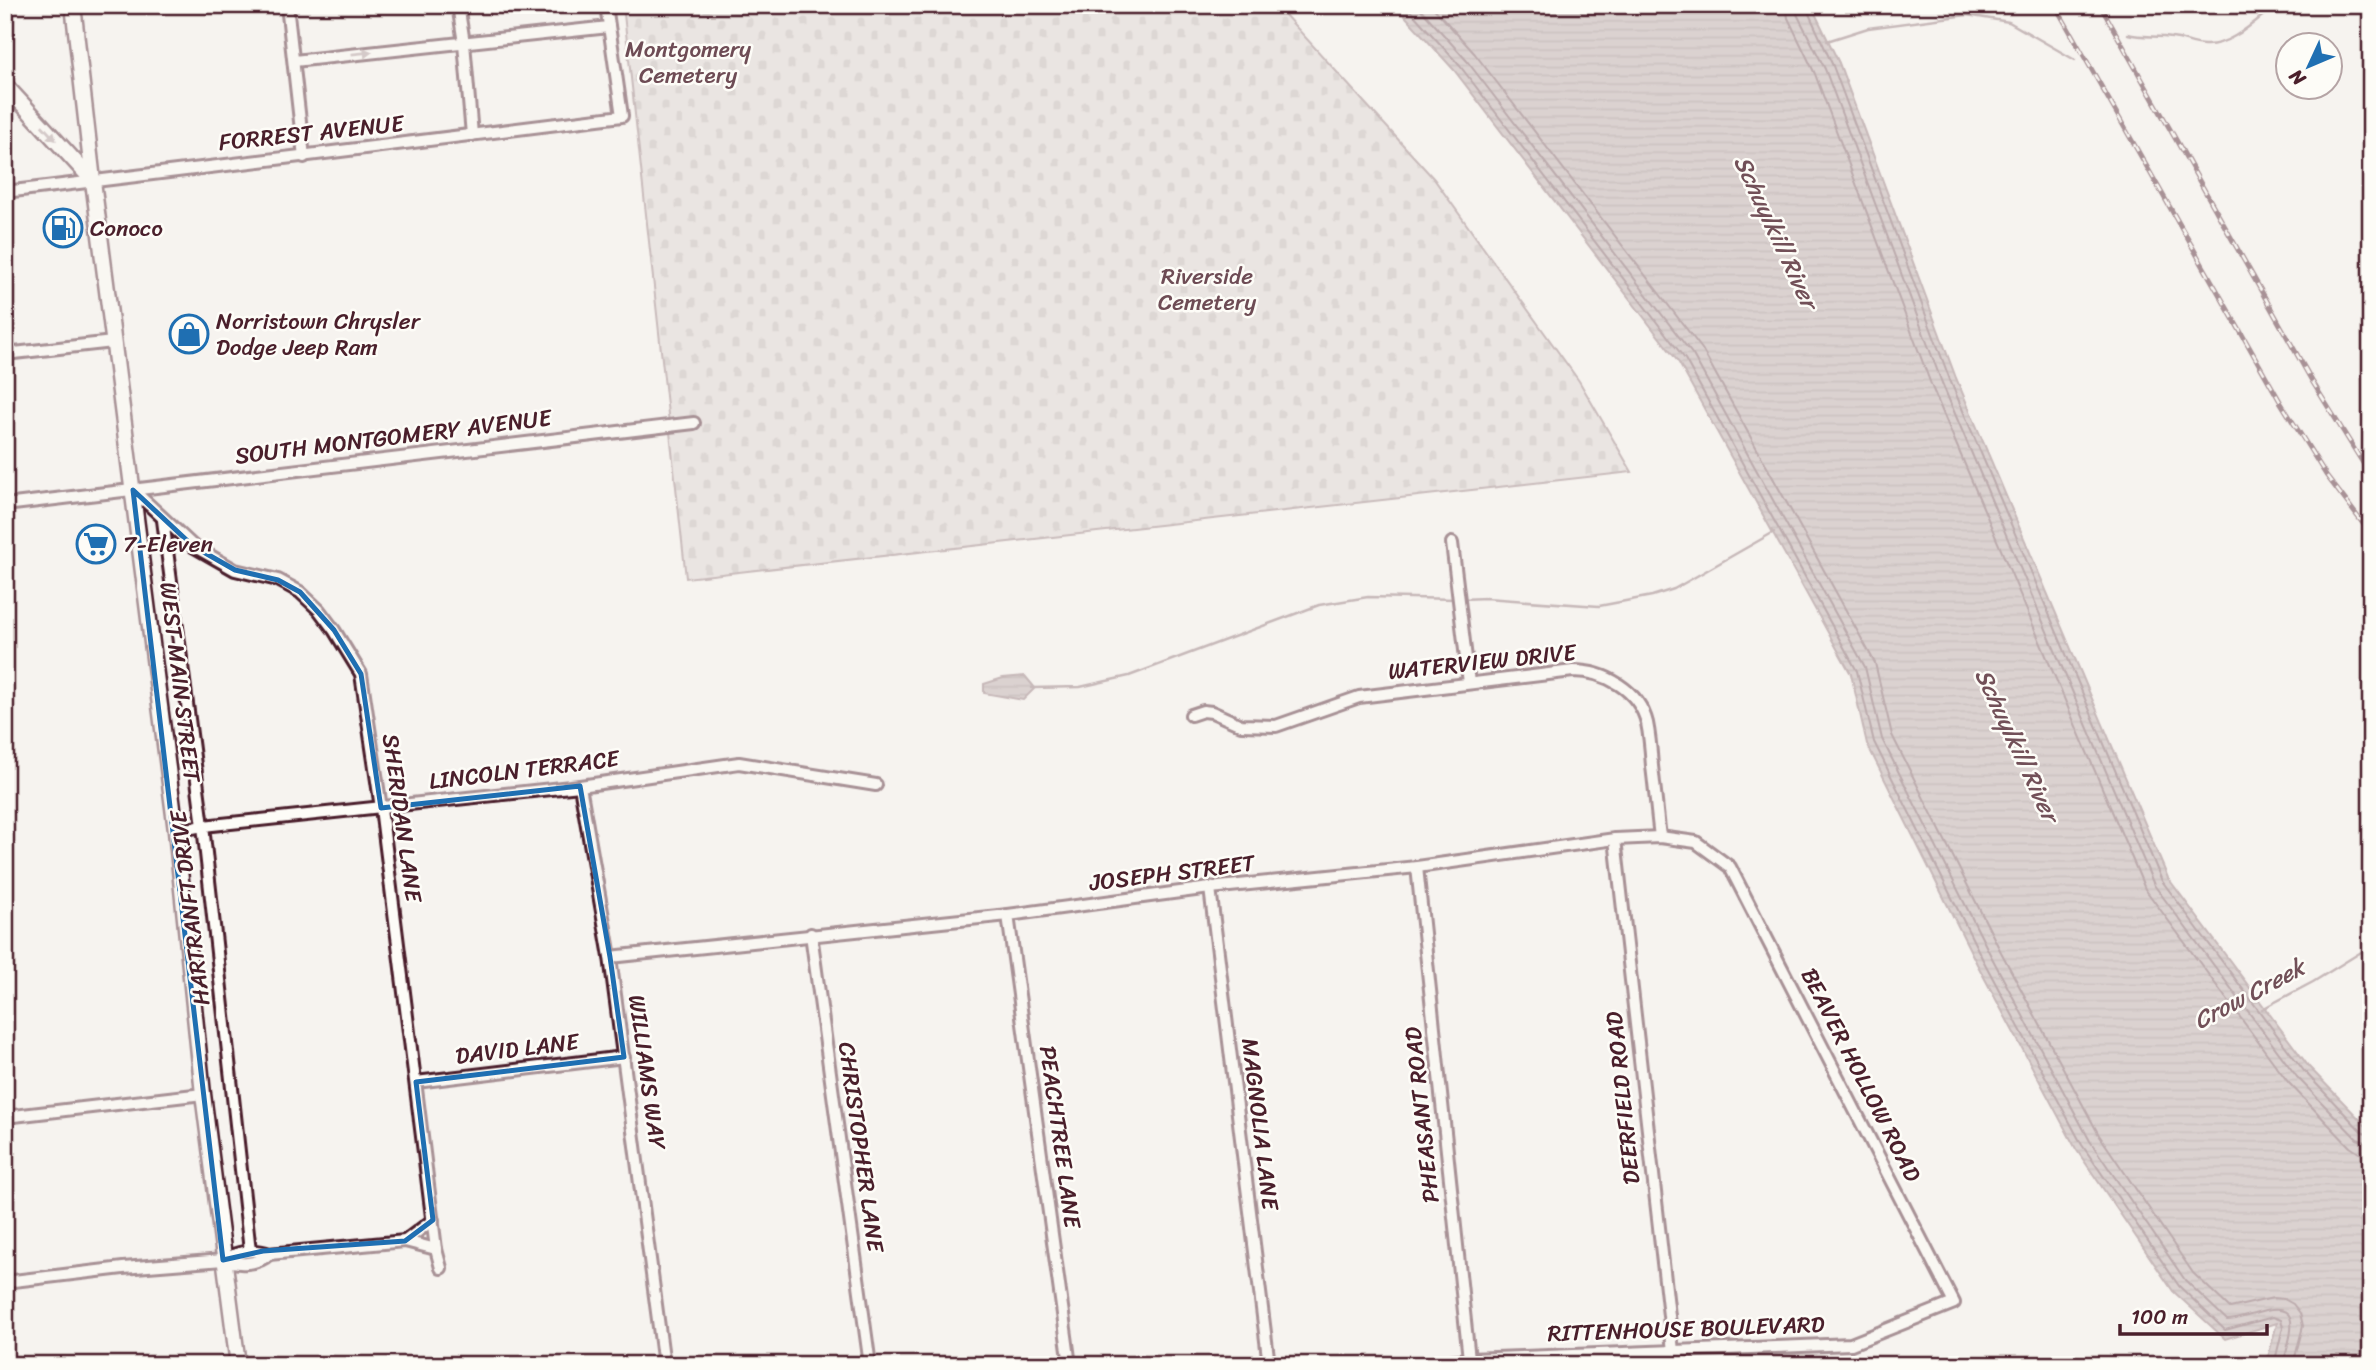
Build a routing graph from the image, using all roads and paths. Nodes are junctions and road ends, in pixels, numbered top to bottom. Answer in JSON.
{"nodes":[{"id":1,"x":73,"y":5,"type":"edge"},
{"id":2,"x":287,"y":5,"type":"edge"},
{"id":3,"x":458,"y":5,"type":"edge"},
{"id":4,"x":606,"y":5,"type":"edge"},
{"id":5,"x":609,"y":27,"type":"junction"},
{"id":6,"x":464,"y":43,"type":"junction"},
{"id":7,"x":294,"y":61,"type":"junction"},
{"id":8,"x":5,"y":85,"type":"edge"},
{"id":9,"x":472,"y":135,"type":"junction"},
{"id":10,"x":304,"y":157,"type":"junction"},
{"id":11,"x":93,"y":181,"type":"junction"},
{"id":12,"x":5,"y":192,"type":"edge"},
{"id":13,"x":113,"y":342,"type":"junction"},
{"id":14,"x":5,"y":354,"type":"edge"},
{"id":15,"x":694,"y":423,"type":"dead end"},
{"id":16,"x":133,"y":490,"type":"junction"},
{"id":17,"x":5,"y":505,"type":"edge"},
{"id":18,"x":163,"y":520,"type":"junction"},
{"id":19,"x":1452,"y":543,"type":"dead end"},
{"id":20,"x":1469,"y":682,"type":"junction"},
{"id":21,"x":1192,"y":715,"type":"dead end"},
{"id":22,"x":876,"y":785,"type":"dead end"},
{"id":23,"x":580,"y":786,"type":"junction"},
{"id":24,"x":381,"y":808,"type":"junction"},
{"id":25,"x":203,"y":827,"type":"junction"},
{"id":26,"x":176,"y":831,"type":"junction"},
{"id":27,"x":1660,"y":837,"type":"junction"},
{"id":28,"x":1615,"y":839,"type":"junction"},
{"id":29,"x":1417,"y":867,"type":"junction"},
{"id":30,"x":1730,"y":867,"type":"joint"},
{"id":31,"x":1210,"y":888,"type":"junction"},
{"id":32,"x":1009,"y":915,"type":"junction"},
{"id":33,"x":811,"y":934,"type":"junction"},
{"id":34,"x":610,"y":957,"type":"junction"},
{"id":35,"x":624,"y":1057,"type":"junction"},
{"id":36,"x":416,"y":1082,"type":"junction"},
{"id":37,"x":203,"y":1094,"type":"junction"},
{"id":38,"x":5,"y":1118,"type":"edge"},
{"id":39,"x":433,"y":1220,"type":"junction"},
{"id":40,"x":405,"y":1241,"type":"junction"},
{"id":41,"x":436,"y":1250,"type":"junction"},
{"id":42,"x":250,"y":1251,"type":"junction"},
{"id":43,"x":269,"y":1254,"type":"junction"},
{"id":44,"x":223,"y":1260,"type":"junction"},
{"id":45,"x":441,"y":1268,"type":"dead end"},
{"id":46,"x":5,"y":1282,"type":"edge"},
{"id":47,"x":1954,"y":1303,"type":"joint"},
{"id":48,"x":1673,"y":1351,"type":"junction"},
{"id":49,"x":1469,"y":1359,"type":"junction"},
{"id":50,"x":238,"y":1365,"type":"edge"},
{"id":51,"x":664,"y":1365,"type":"edge"},
{"id":52,"x":870,"y":1365,"type":"edge"},
{"id":53,"x":1070,"y":1365,"type":"edge"},
{"id":54,"x":1269,"y":1365,"type":"edge"},
{"id":55,"x":1412,"y":1365,"type":"edge"}],
"edges":[{"from":1,"to":11,"type":"main road","name":"WEST MAIN STREET"},
{"from":2,"to":7,"type":"street"},
{"from":3,"to":6,"type":"street"},
{"from":4,"to":5,"type":"street"},
{"from":5,"to":6,"type":"street"},
{"from":5,"to":9,"type":"street","name":"FORREST AVENUE"},
{"from":7,"to":6,"type":"street","one_way":true},
{"from":6,"to":9,"type":"street"},
{"from":7,"to":10,"type":"street"},
{"from":8,"to":11,"type":"main road","one_way":true},
{"from":9,"to":10,"type":"street","name":"FORREST AVENUE"},
{"from":10,"to":11,"type":"street","name":"FORREST AVENUE"},
{"from":11,"to":12,"type":"street","name":"FORREST AVENUE"},
{"from":11,"to":13,"type":"main road","name":"WEST MAIN STREET"},
{"from":13,"to":14,"type":"street"},
{"from":13,"to":16,"type":"main road","name":"WEST MAIN STREET"},
{"from":15,"to":16,"type":"street","name":"SOUTH MONTGOMERY AVENUE"},
{"from":16,"to":17,"type":"street","name":"SOUTH MONTGOMERY AVENUE"},
{"from":16,"to":18,"type":"street","name":"SHERIDAN LANE"},
{"from":16,"to":26,"type":"main road","name":"WEST MAIN STREET"},
{"from":18,"to":24,"type":"street","name":"SHERIDAN LANE"},
{"from":18,"to":25,"type":"street","name":"HARTRANFT DRIVE"},
{"from":19,"to":20,"type":"street"},
{"from":20,"to":21,"type":"street","name":"WATERVIEW DRIVE"},
{"from":20,"to":27,"type":"street","name":"WATERVIEW DRIVE"},
{"from":22,"to":23,"type":"street","name":"LINCOLN TERRACE"},
{"from":23,"to":24,"type":"street","name":"LINCOLN TERRACE"},
{"from":23,"to":34,"type":"street","name":"WILLIAMS WAY"},
{"from":24,"to":25,"type":"street","name":"LINCOLN TERRACE"},
{"from":24,"to":36,"type":"street","name":"SHERIDAN LANE"},
{"from":25,"to":26,"type":"street","name":"LINCOLN TERRACE"},
{"from":25,"to":42,"type":"street","name":"HARTRANFT DRIVE"},
{"from":26,"to":37,"type":"main road","name":"WEST MAIN STREET"},
{"from":27,"to":28,"type":"street","name":"JOSEPH STREET"},
{"from":27,"to":30,"type":"street","name":"JOSEPH STREET"},
{"from":28,"to":29,"type":"street","name":"JOSEPH STREET"},
{"from":28,"to":48,"type":"street","name":"DEERFIELD ROAD"},
{"from":29,"to":31,"type":"street","name":"JOSEPH STREET"},
{"from":29,"to":49,"type":"street","name":"PHEASANT ROAD"},
{"from":30,"to":47,"type":"street","name":"BEAVER HOLLOW ROAD"},
{"from":31,"to":32,"type":"street","name":"JOSEPH STREET"},
{"from":31,"to":54,"type":"street","name":"MAGNOLIA LANE"},
{"from":32,"to":33,"type":"street","name":"JOSEPH STREET"},
{"from":32,"to":53,"type":"street","name":"PEACHTREE LANE"},
{"from":33,"to":34,"type":"street","name":"JOSEPH STREET"},
{"from":33,"to":52,"type":"street","name":"CHRISTOPHER LANE"},
{"from":34,"to":35,"type":"street","name":"WILLIAMS WAY"},
{"from":35,"to":36,"type":"street","name":"DAVID LANE"},
{"from":35,"to":51,"type":"street","name":"WILLIAMS WAY"},
{"from":36,"to":39,"type":"street","name":"SHERIDAN LANE"},
{"from":37,"to":38,"type":"street"},
{"from":37,"to":44,"type":"main road","name":"WEST MAIN STREET"},
{"from":39,"to":40,"type":"street"},
{"from":39,"to":41,"type":"street","name":"SHERIDAN LANE"},
{"from":40,"to":41,"type":"street"},
{"from":40,"to":43,"type":"street"},
{"from":41,"to":45,"type":"street","name":"SHERIDAN LANE"},
{"from":42,"to":43,"type":"street"},
{"from":42,"to":44,"type":"street"},
{"from":43,"to":44,"type":"street"},
{"from":44,"to":46,"type":"street"},
{"from":44,"to":50,"type":"main road","name":"WEST MAIN STREET"},
{"from":47,"to":48,"type":"street","name":"RITTENHOUSE BOULEVARD"},
{"from":48,"to":49,"type":"street","name":"RITTENHOUSE BOULEVARD"},
{"from":49,"to":55,"type":"street","name":"RITTENHOUSE BOULEVARD"}]}
